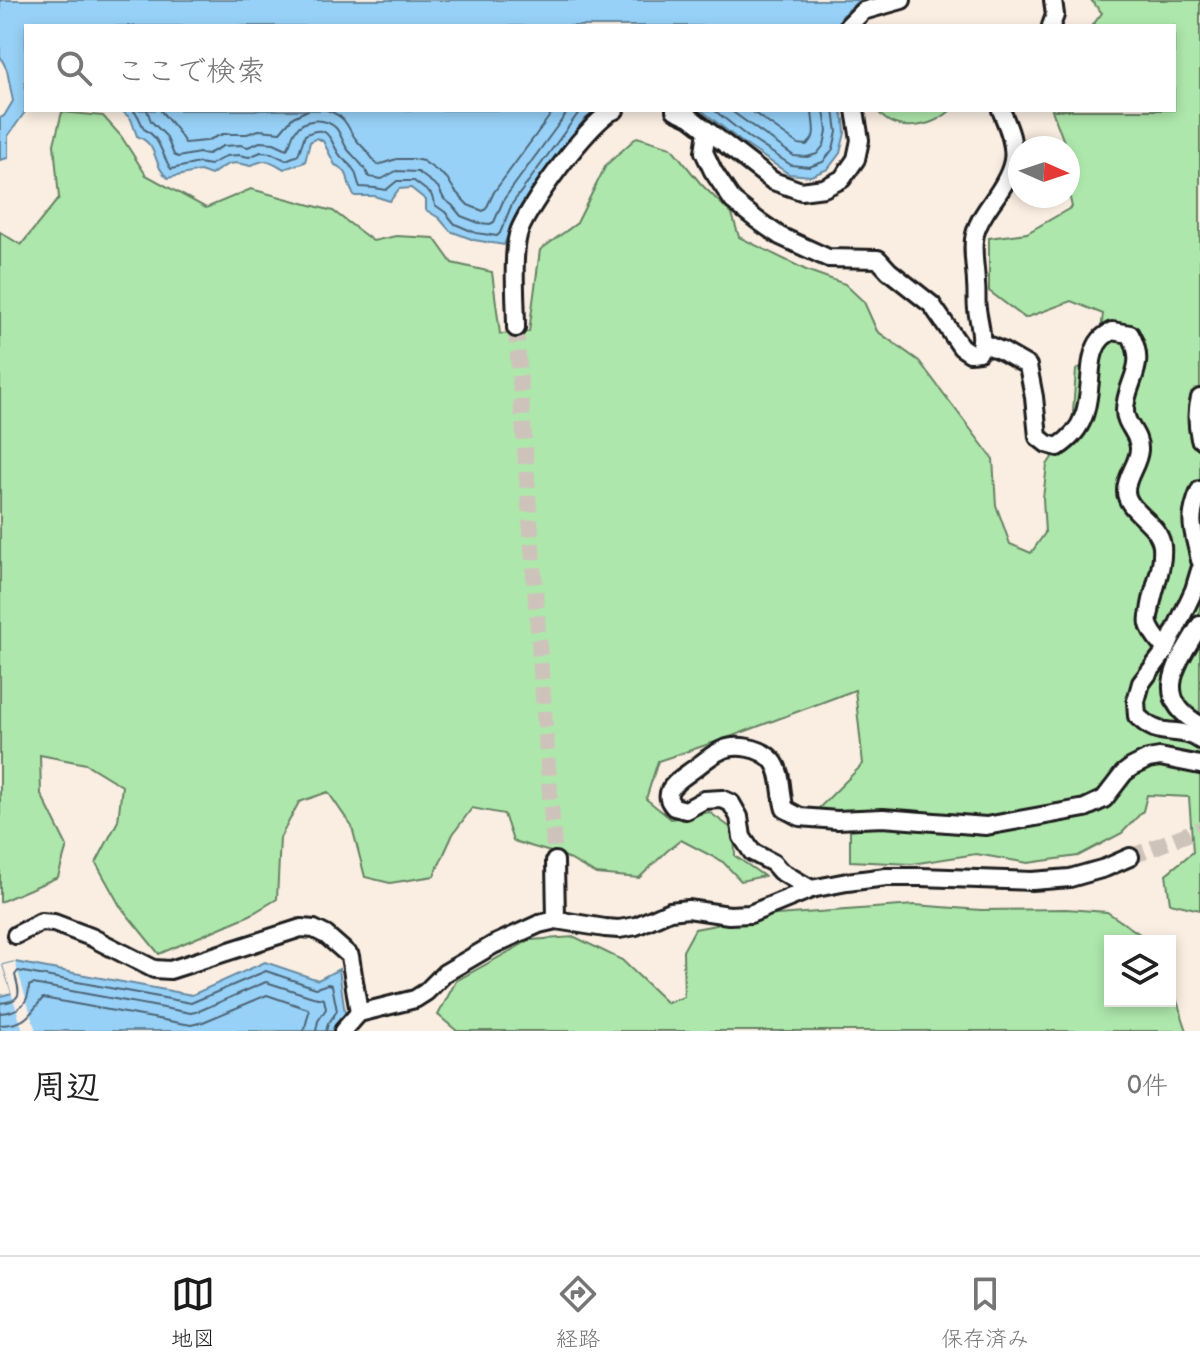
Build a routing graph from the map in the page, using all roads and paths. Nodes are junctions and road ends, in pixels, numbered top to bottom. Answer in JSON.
{"nodes":[{"id":1,"x":902,"y":0,"type":"edge"},
{"id":2,"x":1053,"y":0,"type":"edge"},
{"id":3,"x":850,"y":24,"type":"edge"},
{"id":4,"x":1052,"y":24,"type":"edge"},
{"id":5,"x":608,"y":112,"type":"edge"},
{"id":6,"x":679,"y":112,"type":"edge"},
{"id":7,"x":855,"y":112,"type":"edge"},
{"id":8,"x":1002,"y":112,"type":"edge"},
{"id":9,"x":707,"y":131,"type":"junction"},
{"id":10,"x":516,"y":328,"type":"tunnel mouth"},
{"id":11,"x":982,"y":343,"type":"junction"},
{"id":12,"x":1200,"y":398,"type":"edge"},
{"id":13,"x":1200,"y":439,"type":"edge"},
{"id":14,"x":1200,"y":490,"type":"edge"},
{"id":15,"x":1200,"y":560,"type":"edge"},
{"id":16,"x":1200,"y":570,"type":"edge"},
{"id":17,"x":1200,"y":625,"type":"edge"},
{"id":18,"x":1166,"y":650,"type":"junction"},
{"id":19,"x":1200,"y":725,"type":"edge"},
{"id":20,"x":1200,"y":740,"type":"edge"},
{"id":21,"x":1200,"y":765,"type":"edge"},
{"id":22,"x":1130,"y":857,"type":"tunnel mouth"},
{"id":23,"x":555,"y":861,"type":"tunnel mouth"},
{"id":24,"x":780,"y":871,"type":"junction"},
{"id":25,"x":811,"y":889,"type":"junction"},
{"id":26,"x":777,"y":902,"type":"junction"},
{"id":27,"x":556,"y":920,"type":"junction"},
{"id":28,"x":16,"y":935,"type":"dead end"},
{"id":29,"x":359,"y":1013,"type":"junction"},
{"id":30,"x":343,"y":1031,"type":"edge"}],
"edges":[{"from":1,"to":3,"type":"street"},
{"from":2,"to":4,"type":"street"},
{"from":5,"to":10,"type":"street"},
{"from":6,"to":9,"type":"street"},
{"from":7,"to":9,"type":"street"},
{"from":8,"to":11,"type":"street"},
{"from":9,"to":11,"type":"street"},
{"from":11,"to":18,"type":"street"},
{"from":12,"to":13,"type":"street"},
{"from":14,"to":15,"type":"street"},
{"from":16,"to":18,"type":"street"},
{"from":17,"to":19,"type":"street"},
{"from":18,"to":20,"type":"street"},
{"from":21,"to":24,"type":"street"},
{"from":22,"to":25,"type":"street"},
{"from":23,"to":27,"type":"street"},
{"from":24,"to":25,"type":"street"},
{"from":24,"to":26,"type":"street"},
{"from":25,"to":26,"type":"street"},
{"from":26,"to":27,"type":"street"},
{"from":27,"to":29,"type":"street"},
{"from":28,"to":29,"type":"street"},
{"from":29,"to":30,"type":"street"}]}
